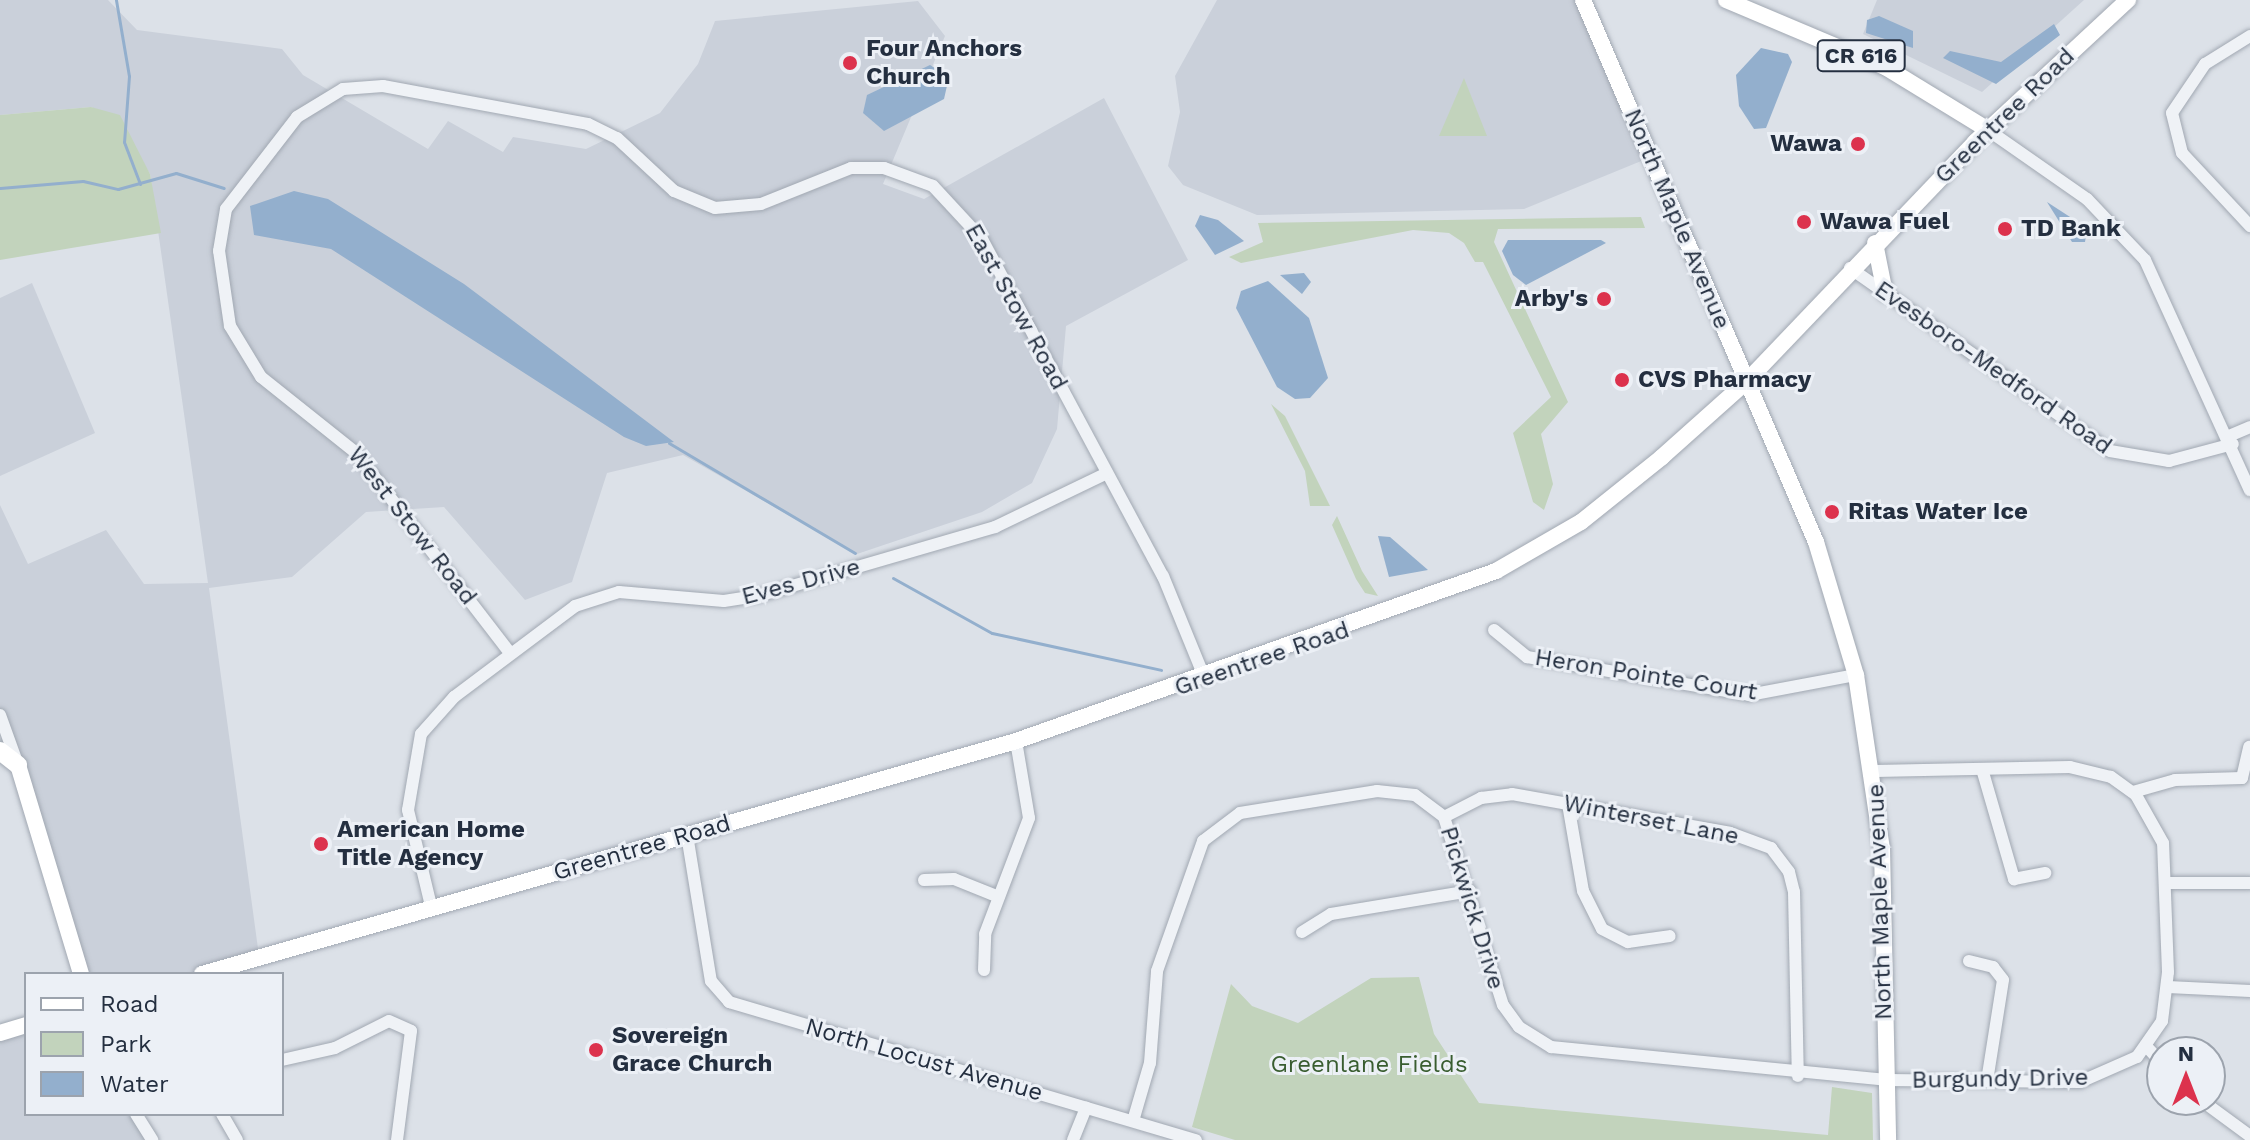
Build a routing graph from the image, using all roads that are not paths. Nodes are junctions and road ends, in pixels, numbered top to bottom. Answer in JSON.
{"nodes":[{"id":1,"x":1583,"y":0,"type":"edge"},
{"id":2,"x":1726,"y":0,"type":"edge"},
{"id":3,"x":2128,"y":0,"type":"edge"},
{"id":4,"x":2250,"y":36,"type":"edge"},
{"id":5,"x":1988,"y":130,"type":"junction"},
{"id":6,"x":229,"y":203,"type":"joint"},
{"id":7,"x":2250,"y":226,"type":"edge"},
{"id":8,"x":1875,"y":243,"type":"junction"},
{"id":9,"x":1850,"y":268,"type":"junction"},
{"id":10,"x":1885,"y":293,"type":"junction"},
{"id":11,"x":1747,"y":381,"type":"junction"},
{"id":12,"x":2250,"y":427,"type":"edge"},
{"id":13,"x":2231,"y":440,"type":"junction"},
{"id":14,"x":1107,"y":473,"type":"junction"},
{"id":15,"x":2250,"y":490,"type":"edge"},
{"id":16,"x":1494,"y":630,"type":"dead end"},
{"id":17,"x":510,"y":653,"type":"junction"},
{"id":18,"x":1856,"y":675,"type":"junction"},
{"id":19,"x":1205,"y":679,"type":"junction"},
{"id":20,"x":0,"y":715,"type":"edge"},
{"id":21,"x":1016,"y":741,"type":"junction"},
{"id":22,"x":2249,"y":747,"type":"edge"},
{"id":23,"x":0,"y":751,"type":"edge"},
{"id":24,"x":18,"y":765,"type":"junction"},
{"id":25,"x":1982,"y":769,"type":"junction"},
{"id":26,"x":1875,"y":771,"type":"junction"},
{"id":27,"x":2133,"y":792,"type":"junction"},
{"id":28,"x":1568,"y":804,"type":"junction"},
{"id":29,"x":1444,"y":817,"type":"junction"},
{"id":30,"x":687,"y":835,"type":"junction"},
{"id":31,"x":2045,"y":873,"type":"dead end"},
{"id":32,"x":924,"y":880,"type":"dead end"},
{"id":33,"x":2167,"y":883,"type":"junction"},
{"id":34,"x":2250,"y":883,"type":"edge"},
{"id":35,"x":1470,"y":891,"type":"junction"},
{"id":36,"x":999,"y":897,"type":"junction"},
{"id":37,"x":432,"y":910,"type":"junction"},
{"id":38,"x":1302,"y":932,"type":"dead end"},
{"id":39,"x":1670,"y":936,"type":"dead end"},
{"id":40,"x":1969,"y":961,"type":"dead end"},
{"id":41,"x":984,"y":970,"type":"dead end"},
{"id":42,"x":80,"y":972,"type":"edge"},
{"id":43,"x":209,"y":972,"type":"edge"},
{"id":44,"x":2168,"y":987,"type":"junction"},
{"id":45,"x":2250,"y":991,"type":"edge"},
{"id":46,"x":24,"y":1026,"type":"edge"},
{"id":47,"x":0,"y":1033,"type":"edge"},
{"id":48,"x":2152,"y":1036,"type":"edge"},
{"id":49,"x":2146,"y":1046,"type":"edge"},
{"id":50,"x":284,"y":1060,"type":"edge"},
{"id":51,"x":1798,"y":1076,"type":"junction"},
{"id":52,"x":1886,"y":1080,"type":"junction"},
{"id":53,"x":1987,"y":1081,"type":"junction"},
{"id":54,"x":1086,"y":1107,"type":"junction"},
{"id":55,"x":137,"y":1116,"type":"edge"},
{"id":56,"x":223,"y":1116,"type":"edge"},
{"id":57,"x":2223,"y":1116,"type":"edge"},
{"id":58,"x":1133,"y":1121,"type":"junction"},
{"id":59,"x":2250,"y":1136,"type":"edge"},
{"id":60,"x":152,"y":1140,"type":"edge"},
{"id":61,"x":237,"y":1140,"type":"edge"},
{"id":62,"x":397,"y":1140,"type":"edge"},
{"id":63,"x":1073,"y":1140,"type":"edge"},
{"id":64,"x":1196,"y":1140,"type":"edge"},
{"id":65,"x":1888,"y":1140,"type":"edge"}],
"edges":[{"from":1,"to":11,"type":"main road","name":"North Maple Avenue"},
{"from":2,"to":5,"type":"main road","number":"CR 616"},
{"from":3,"to":5,"type":"main road","name":"Greentree Road"},
{"from":4,"to":7,"type":"street"},
{"from":5,"to":8,"type":"main road","name":"Greentree Road"},
{"from":5,"to":13,"type":"street"},
{"from":6,"to":14,"type":"street","name":"East Stow Road"},
{"from":6,"to":17,"type":"street","name":"West Stow Road"},
{"from":8,"to":9,"type":"main road","name":"Greentree Road"},
{"from":8,"to":10,"type":"main road"},
{"from":9,"to":10,"type":"street","name":"Evesboro-Medford Road"},
{"from":9,"to":11,"type":"main road","name":"Greentree Road"},
{"from":10,"to":13,"type":"street","name":"Evesboro-Medford Road"},
{"from":11,"to":18,"type":"main road","name":"North Maple Avenue"},
{"from":11,"to":19,"type":"main road","name":"Greentree Road"},
{"from":12,"to":13,"type":"street","name":"Evesboro-Medford Road"},
{"from":13,"to":15,"type":"street"},
{"from":14,"to":17,"type":"street","name":"Eves Drive"},
{"from":14,"to":19,"type":"street","name":"East Stow Road"},
{"from":16,"to":18,"type":"street","name":"Heron Pointe Court"},
{"from":17,"to":37,"type":"street","name":"Eves Drive"},
{"from":18,"to":26,"type":"main road","name":"North Maple Avenue"},
{"from":19,"to":21,"type":"main road","name":"Greentree Road"},
{"from":20,"to":24,"type":"street"},
{"from":21,"to":30,"type":"main road","name":"Greentree Road"},
{"from":21,"to":36,"type":"street"},
{"from":22,"to":27,"type":"street"},
{"from":23,"to":24,"type":"highway"},
{"from":24,"to":42,"type":"main road"},
{"from":25,"to":26,"type":"street","name":"Burgundy Drive"},
{"from":25,"to":27,"type":"street","name":"Burgundy Drive"},
{"from":25,"to":31,"type":"street"},
{"from":26,"to":52,"type":"main road","name":"North Maple Avenue"},
{"from":27,"to":33,"type":"street","name":"Burgundy Drive"},
{"from":28,"to":29,"type":"street","name":"Winterset Lane"},
{"from":28,"to":39,"type":"street"},
{"from":28,"to":51,"type":"street","name":"Winterset Lane"},
{"from":29,"to":35,"type":"street","name":"Pickwick Drive"},
{"from":29,"to":58,"type":"street","name":"Pickwick Drive"},
{"from":30,"to":37,"type":"main road","name":"Greentree Road"},
{"from":30,"to":54,"type":"street","name":"North Locust Avenue"},
{"from":32,"to":36,"type":"street"},
{"from":33,"to":34,"type":"street"},
{"from":33,"to":44,"type":"street","name":"Burgundy Drive"},
{"from":35,"to":38,"type":"street"},
{"from":35,"to":51,"type":"street","name":"Pickwick Drive"},
{"from":36,"to":41,"type":"street"},
{"from":37,"to":43,"type":"main road","name":"Greentree Road"},
{"from":40,"to":53,"type":"street"},
{"from":44,"to":45,"type":"street"},
{"from":44,"to":48,"type":"street","name":"Burgundy Drive"},
{"from":46,"to":47,"type":"main road"},
{"from":49,"to":53,"type":"street","name":"Burgundy Drive"},
{"from":50,"to":62,"type":"street"},
{"from":51,"to":52,"type":"street","name":"Pickwick Drive"},
{"from":52,"to":53,"type":"street","name":"Burgundy Drive"},
{"from":52,"to":65,"type":"main road","name":"North Maple Avenue"},
{"from":54,"to":58,"type":"street","name":"North Locust Avenue"},
{"from":54,"to":63,"type":"street"},
{"from":55,"to":60,"type":"street"},
{"from":56,"to":61,"type":"street"},
{"from":57,"to":59,"type":"street"},
{"from":58,"to":64,"type":"street","name":"North Locust Avenue"}]}
